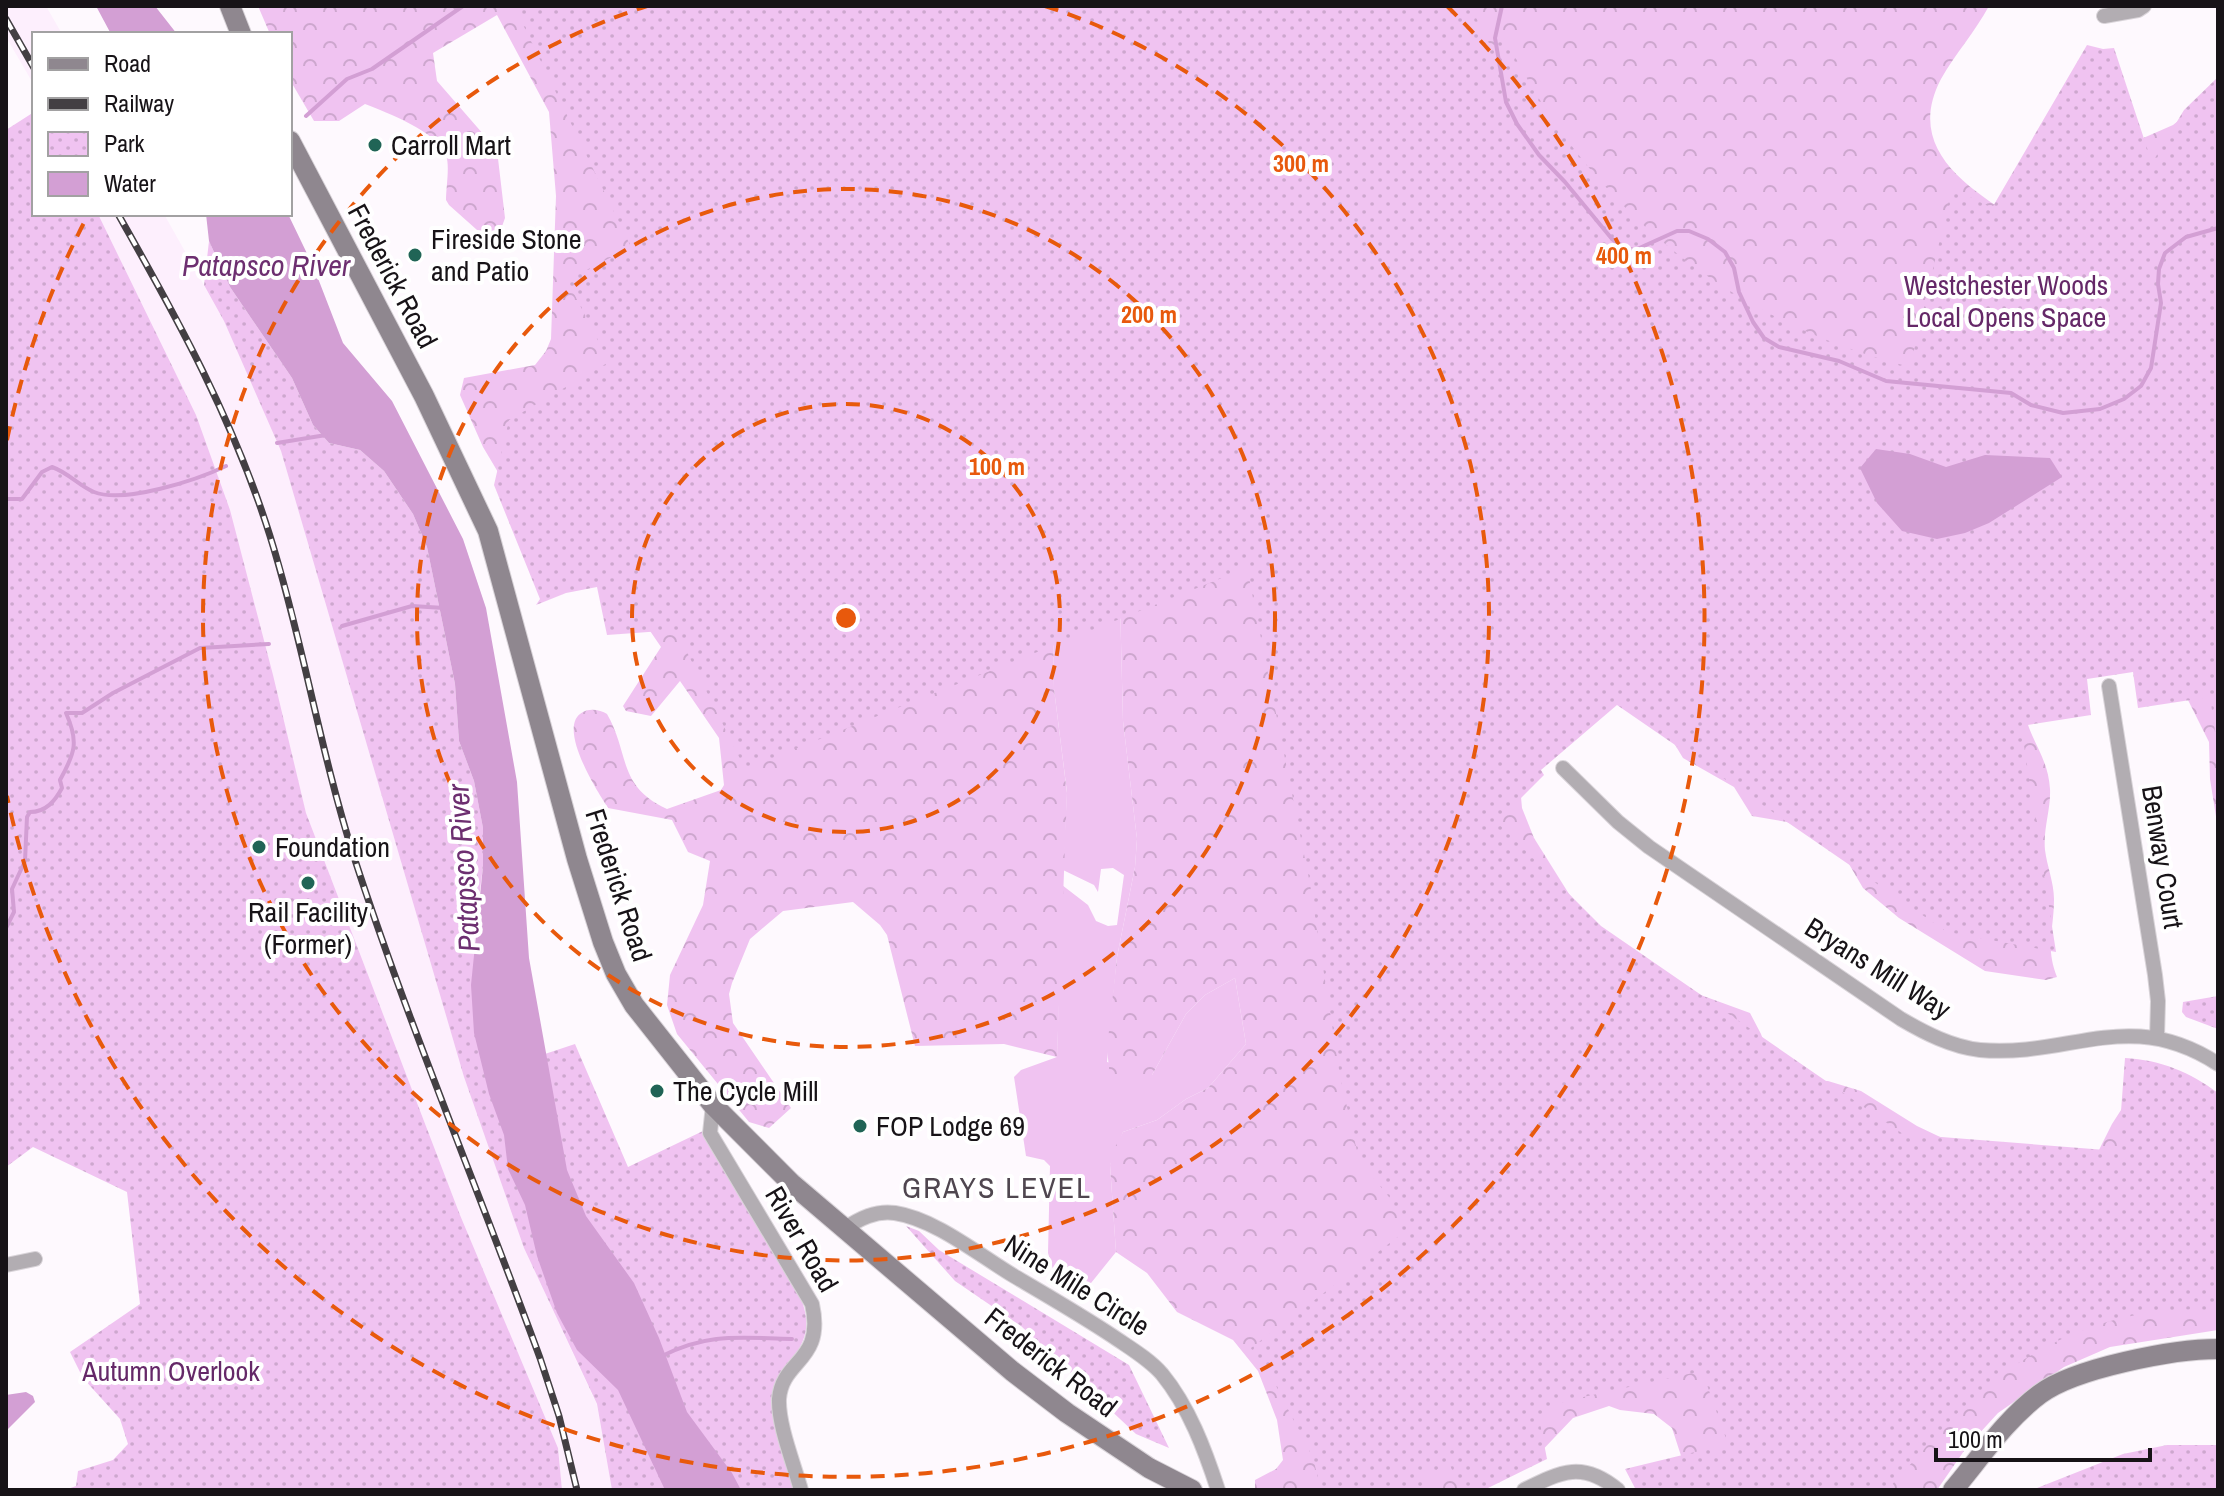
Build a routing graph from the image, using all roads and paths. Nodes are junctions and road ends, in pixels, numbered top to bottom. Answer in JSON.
{"nodes":[{"id":1,"x":230,"y":6,"type":"edge"},
{"id":2,"x":2144,"y":6,"type":"edge"},
{"id":3,"x":2104,"y":16,"type":"dead end"},
{"id":4,"x":240,"y":32,"type":"edge"},
{"id":5,"x":292,"y":145,"type":"edge"},
{"id":6,"x":2109,"y":686,"type":"dead end"},
{"id":7,"x":1563,"y":768,"type":"dead end"},
{"id":8,"x":2157,"y":1038,"type":"junction"},
{"id":9,"x":2218,"y":1064,"type":"edge"},
{"id":10,"x":713,"y":1105,"type":"junction"},
{"id":11,"x":844,"y":1229,"type":"junction"},
{"id":12,"x":35,"y":1259,"type":"dead end"},
{"id":13,"x":6,"y":1265,"type":"edge"},
{"id":14,"x":2218,"y":1349,"type":"edge"},
{"id":15,"x":801,"y":1490,"type":"edge"},
{"id":16,"x":1192,"y":1490,"type":"edge"},
{"id":17,"x":1218,"y":1490,"type":"edge"},
{"id":18,"x":1524,"y":1490,"type":"edge"},
{"id":19,"x":1618,"y":1490,"type":"edge"},
{"id":20,"x":1953,"y":1490,"type":"edge"}],
"edges":[{"from":1,"to":4,"type":"main road"},
{"from":2,"to":3,"type":"street"},
{"from":5,"to":10,"type":"main road","name":"Frederick Road"},
{"from":6,"to":8,"type":"street","name":"Benway Court"},
{"from":7,"to":8,"type":"street","name":"Bryans Mill Way"},
{"from":8,"to":9,"type":"street","name":"Bryans Mill Way"},
{"from":10,"to":11,"type":"main road","name":"Frederick Road"},
{"from":10,"to":15,"type":"street","name":"River Road"},
{"from":11,"to":16,"type":"main road","name":"Frederick Road"},
{"from":11,"to":17,"type":"street","name":"Nine Mile Circle"},
{"from":12,"to":13,"type":"street"},
{"from":14,"to":20,"type":"main road"},
{"from":18,"to":19,"type":"street"}]}
